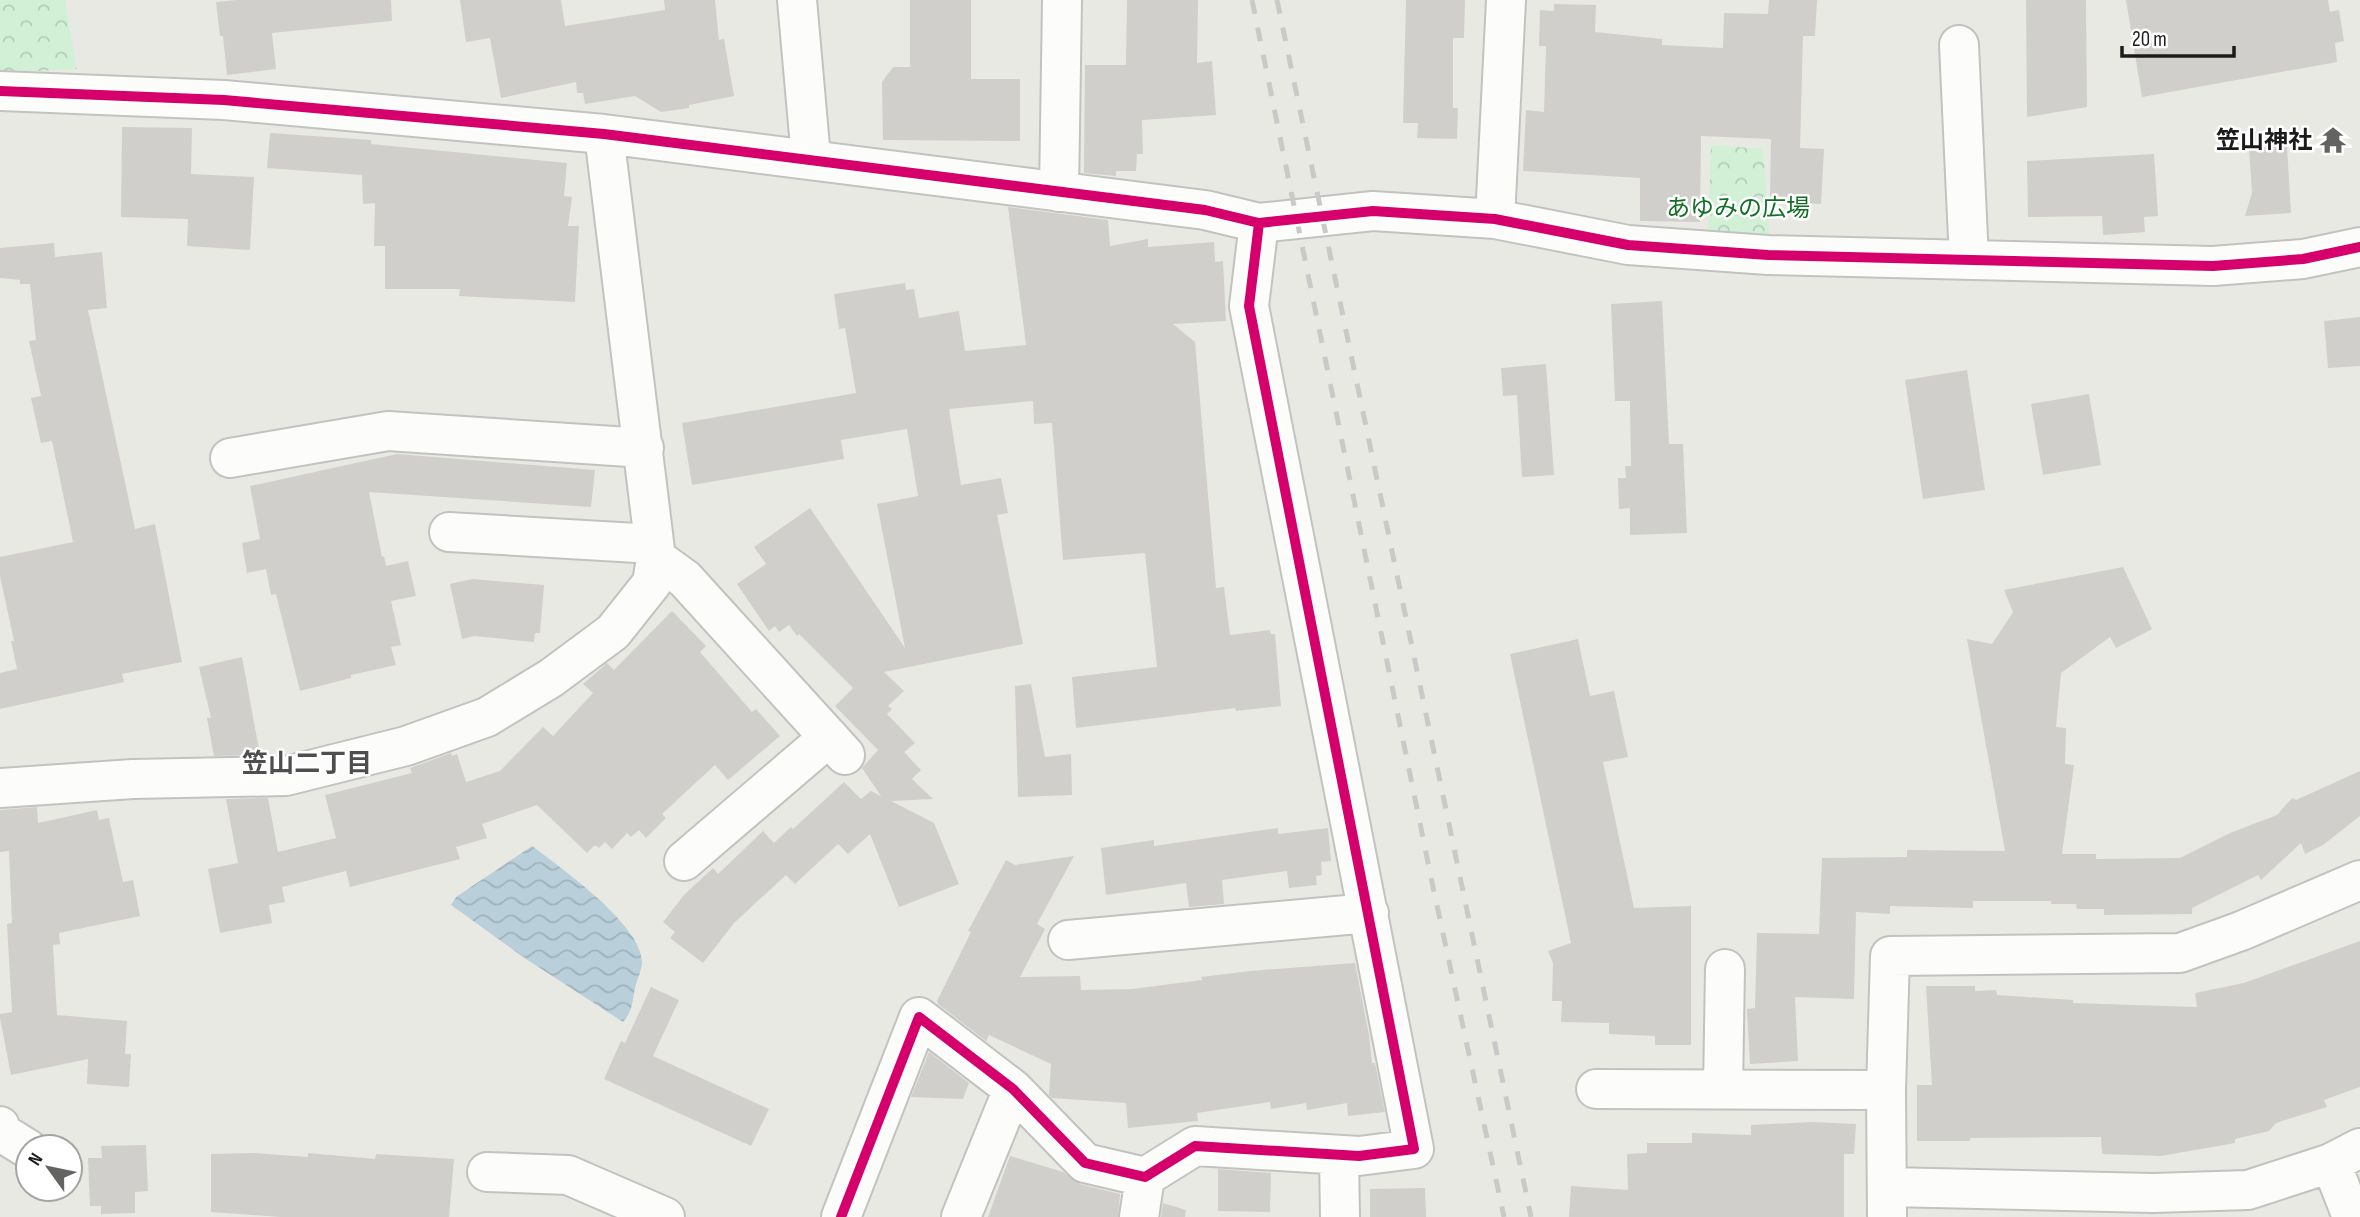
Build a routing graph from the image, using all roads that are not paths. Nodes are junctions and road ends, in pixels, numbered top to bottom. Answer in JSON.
{"nodes":[{"id":1,"x":797,"y":0,"type":"edge"},
{"id":2,"x":1062,"y":0,"type":"edge"},
{"id":3,"x":1506,"y":0,"type":"edge"},
{"id":4,"x":1959,"y":45,"type":"dead end"},
{"id":5,"x":0,"y":91,"type":"edge"},
{"id":6,"x":604,"y":134,"type":"junction"},
{"id":7,"x":811,"y":158,"type":"junction"},
{"id":8,"x":1059,"y":191,"type":"junction"},
{"id":9,"x":1495,"y":219,"type":"junction"},
{"id":10,"x":1259,"y":223,"type":"junction"},
{"id":11,"x":2360,"y":247,"type":"edge"},
{"id":12,"x":1969,"y":260,"type":"junction"},
{"id":13,"x":643,"y":448,"type":"junction"},
{"id":14,"x":230,"y":458,"type":"dead end"},
{"id":15,"x":449,"y":533,"type":"dead end"},
{"id":16,"x":655,"y":551,"type":"junction"},
{"id":17,"x":0,"y":788,"type":"edge"},
{"id":18,"x":684,"y":861,"type":"dead end"},
{"id":19,"x":2360,"y":880,"type":"edge"},
{"id":20,"x":1369,"y":913,"type":"junction"},
{"id":21,"x":1068,"y":940,"type":"dead end"},
{"id":22,"x":1725,"y":969,"type":"dead end"},
{"id":23,"x":1013,"y":1089,"type":"junction"},
{"id":24,"x":1596,"y":1089,"type":"dead end"},
{"id":25,"x":1723,"y":1089,"type":"junction"},
{"id":26,"x":1886,"y":1090,"type":"junction"},
{"id":27,"x":0,"y":1126,"type":"edge"},
{"id":28,"x":14,"y":1140,"type":"edge"},
{"id":29,"x":1339,"y":1155,"type":"junction"},
{"id":30,"x":2346,"y":1155,"type":"edge"},
{"id":31,"x":487,"y":1172,"type":"dead end"},
{"id":32,"x":1145,"y":1178,"type":"junction"},
{"id":33,"x":1887,"y":1202,"type":"edge"},
{"id":34,"x":2157,"y":1205,"type":"edge"},
{"id":35,"x":665,"y":1217,"type":"edge"},
{"id":36,"x":841,"y":1217,"type":"edge"},
{"id":37,"x":961,"y":1217,"type":"edge"},
{"id":38,"x":1139,"y":1217,"type":"edge"},
{"id":39,"x":1340,"y":1217,"type":"edge"},
{"id":40,"x":2352,"y":1217,"type":"edge"}],
"edges":[{"from":1,"to":7,"type":"street"},
{"from":2,"to":8,"type":"street"},
{"from":3,"to":9,"type":"street"},
{"from":4,"to":12,"type":"street"},
{"from":5,"to":6,"type":"street"},
{"from":6,"to":7,"type":"street"},
{"from":6,"to":13,"type":"street"},
{"from":7,"to":8,"type":"street"},
{"from":8,"to":10,"type":"street"},
{"from":9,"to":10,"type":"street"},
{"from":9,"to":12,"type":"street"},
{"from":10,"to":20,"type":"street"},
{"from":11,"to":12,"type":"street"},
{"from":13,"to":14,"type":"street"},
{"from":13,"to":16,"type":"street"},
{"from":15,"to":16,"type":"street"},
{"from":16,"to":17,"type":"street"},
{"from":16,"to":18,"type":"street"},
{"from":19,"to":26,"type":"street"},
{"from":20,"to":21,"type":"street"},
{"from":20,"to":29,"type":"street"},
{"from":22,"to":25,"type":"street"},
{"from":23,"to":32,"type":"street"},
{"from":23,"to":36,"type":"street"},
{"from":23,"to":37,"type":"street"},
{"from":24,"to":25,"type":"street"},
{"from":25,"to":26,"type":"street"},
{"from":26,"to":33,"type":"street"},
{"from":27,"to":28,"type":"street"},
{"from":29,"to":32,"type":"street"},
{"from":29,"to":39,"type":"street"},
{"from":30,"to":34,"type":"street"},
{"from":30,"to":40,"type":"street"},
{"from":31,"to":35,"type":"street"},
{"from":32,"to":38,"type":"street"},
{"from":33,"to":34,"type":"street"}]}
